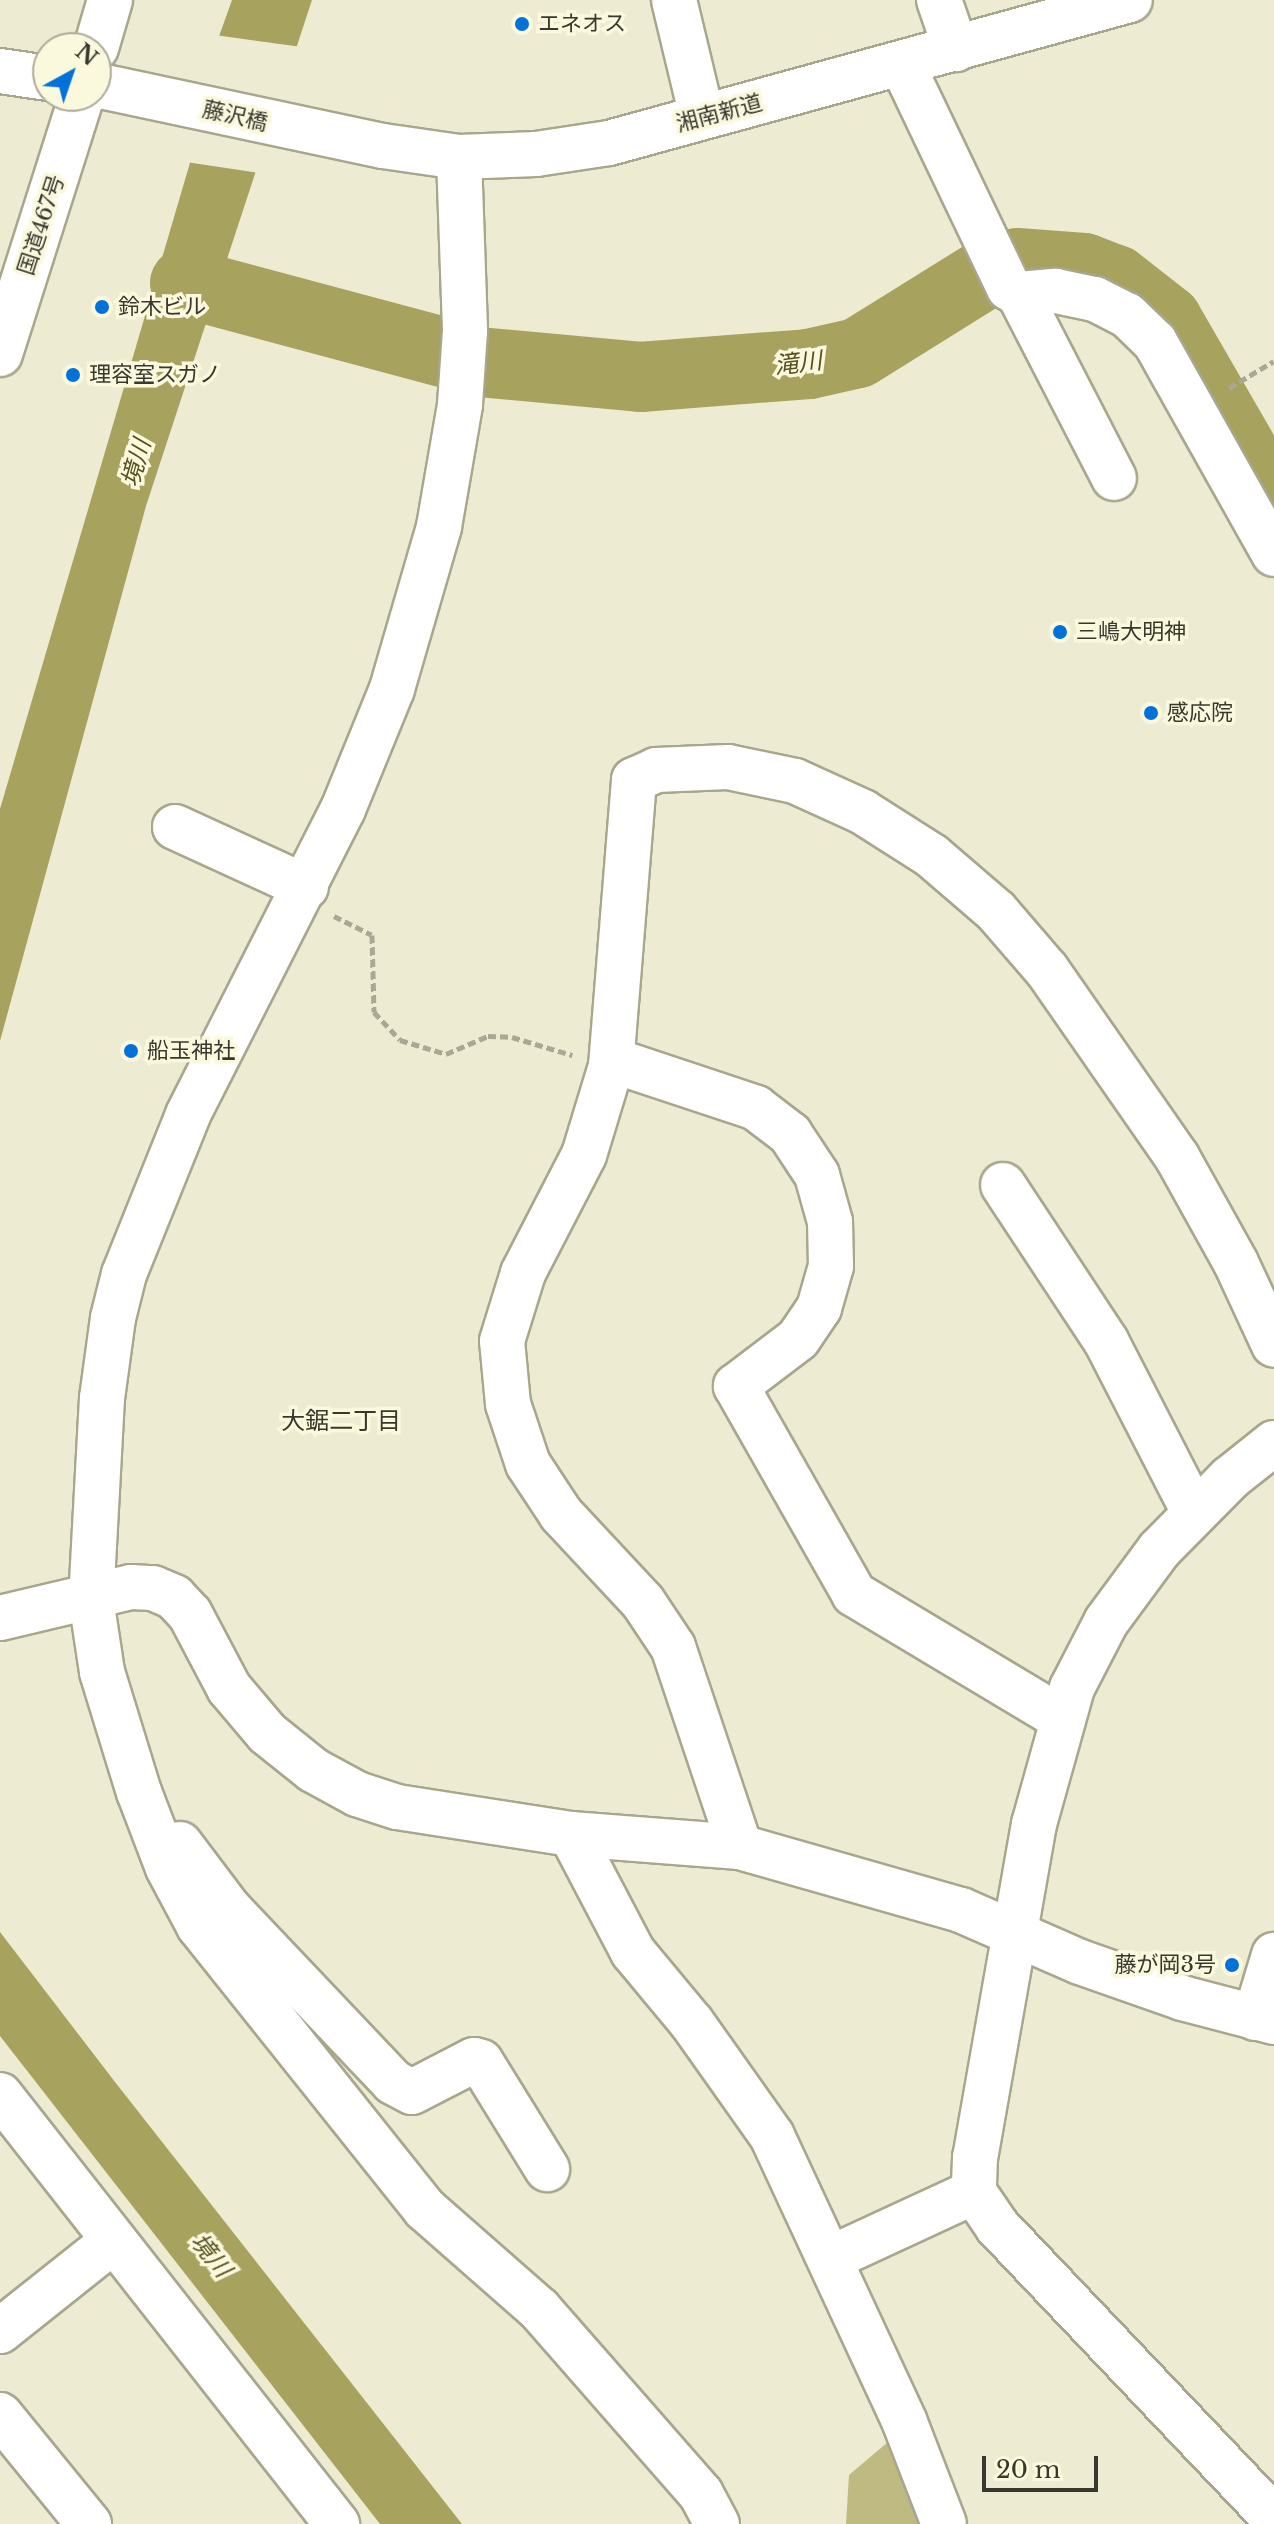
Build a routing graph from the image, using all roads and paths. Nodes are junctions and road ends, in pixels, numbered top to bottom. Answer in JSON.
{"nodes":[{"id":1,"x":110,"y":0,"type":"edge"},
{"id":2,"x":674,"y":0,"type":"edge"},
{"id":3,"x":939,"y":0,"type":"edge"},
{"id":4,"x":1130,"y":0,"type":"edge"},
{"id":5,"x":101,"y":32,"type":"edge"},
{"id":6,"x":956,"y":49,"type":"junction"},
{"id":7,"x":902,"y":64,"type":"junction"},
{"id":8,"x":0,"y":71,"type":"edge"},
{"id":9,"x":32,"y":76,"type":"edge"},
{"id":10,"x":112,"y":89,"type":"edge"},
{"id":11,"x":77,"y":112,"type":"edge"},
{"id":12,"x":702,"y":117,"type":"junction"},
{"id":13,"x":299,"y":130,"type":"joint"},
{"id":14,"x":459,"y":157,"type":"junction"},
{"id":15,"x":1008,"y":281,"type":"junction"},
{"id":16,"x":0,"y":354,"type":"edge"},
{"id":17,"x":1274,"y":361,"type":"edge"},
{"id":18,"x":1232,"y":386,"type":"dead end"},
{"id":19,"x":1114,"y":478,"type":"dead end"},
{"id":20,"x":1274,"y":554,"type":"edge"},
{"id":21,"x":175,"y":827,"type":"dead end"},
{"id":22,"x":304,"y":893,"type":"junction"},
{"id":23,"x":612,"y":1063,"type":"junction"},
{"id":24,"x":1003,"y":1185,"type":"dead end"},
{"id":25,"x":1274,"y":1345,"type":"edge"},
{"id":26,"x":1274,"y":1443,"type":"edge"},
{"id":27,"x":1194,"y":1512,"type":"junction"},
{"id":28,"x":91,"y":1599,"type":"junction"},
{"id":29,"x":0,"y":1618,"type":"edge"},
{"id":30,"x":1061,"y":1718,"type":"junction"},
{"id":31,"x":139,"y":1792,"type":"junction"},
{"id":32,"x":571,"y":1834,"type":"junction"},
{"id":33,"x":740,"y":1847,"type":"junction"},
{"id":34,"x":1015,"y":1933,"type":"junction"},
{"id":35,"x":1274,"y":1955,"type":"edge"},
{"id":36,"x":1264,"y":2020,"type":"edge"},
{"id":37,"x":0,"y":2095,"type":"edge"},
{"id":38,"x":547,"y":2169,"type":"dead end"},
{"id":39,"x":974,"y":2192,"type":"junction"},
{"id":40,"x":113,"y":2241,"type":"junction"},
{"id":41,"x":831,"y":2258,"type":"junction"},
{"id":42,"x":0,"y":2331,"type":"edge"},
{"id":43,"x":0,"y":2415,"type":"edge"},
{"id":44,"x":1274,"y":2518,"type":"edge"},
{"id":45,"x":89,"y":2524,"type":"edge"},
{"id":46,"x":337,"y":2524,"type":"edge"},
{"id":47,"x":717,"y":2524,"type":"edge"},
{"id":48,"x":944,"y":2524,"type":"edge"}],
"edges":[{"from":1,"to":5,"type":"main road"},
{"from":2,"to":12,"type":"main road"},
{"from":3,"to":6,"type":"main road"},
{"from":4,"to":6,"type":"main road","name":"湘南新道"},
{"from":6,"to":7,"type":"main road","name":"湘南新道"},
{"from":7,"to":12,"type":"main road","name":"湘南新道"},
{"from":7,"to":15,"type":"main road"},
{"from":8,"to":9,"type":"main road"},
{"from":10,"to":13,"type":"main road","name":"藤沢橋"},
{"from":11,"to":16,"type":"main road","name":"国道467号"},
{"from":12,"to":14,"type":"main road","name":"湘南新道"},
{"from":13,"to":14,"type":"main road","name":"湘南新道"},
{"from":14,"to":22,"type":"main road"},
{"from":15,"to":19,"type":"main road"},
{"from":15,"to":20,"type":"main road"},
{"from":17,"to":18,"type":"path"},
{"from":21,"to":22,"type":"main road"},
{"from":22,"to":23,"type":"path"},
{"from":22,"to":28,"type":"main road"},
{"from":23,"to":25,"type":"main road"},
{"from":23,"to":30,"type":"main road"},
{"from":23,"to":33,"type":"main road"},
{"from":24,"to":27,"type":"main road"},
{"from":26,"to":27,"type":"main road"},
{"from":27,"to":30,"type":"main road"},
{"from":28,"to":29,"type":"main road"},
{"from":28,"to":31,"type":"main road"},
{"from":28,"to":32,"type":"main road"},
{"from":30,"to":34,"type":"main road"},
{"from":31,"to":38,"type":"main road"},
{"from":31,"to":47,"type":"main road"},
{"from":32,"to":33,"type":"main road"},
{"from":32,"to":41,"type":"main road"},
{"from":33,"to":34,"type":"main road"},
{"from":34,"to":36,"type":"main road"},
{"from":34,"to":39,"type":"main road"},
{"from":35,"to":36,"type":"main road"},
{"from":37,"to":40,"type":"main road"},
{"from":39,"to":41,"type":"main road"},
{"from":39,"to":44,"type":"main road"},
{"from":40,"to":42,"type":"main road"},
{"from":40,"to":46,"type":"main road"},
{"from":41,"to":48,"type":"main road"},
{"from":43,"to":45,"type":"main road"}]}
